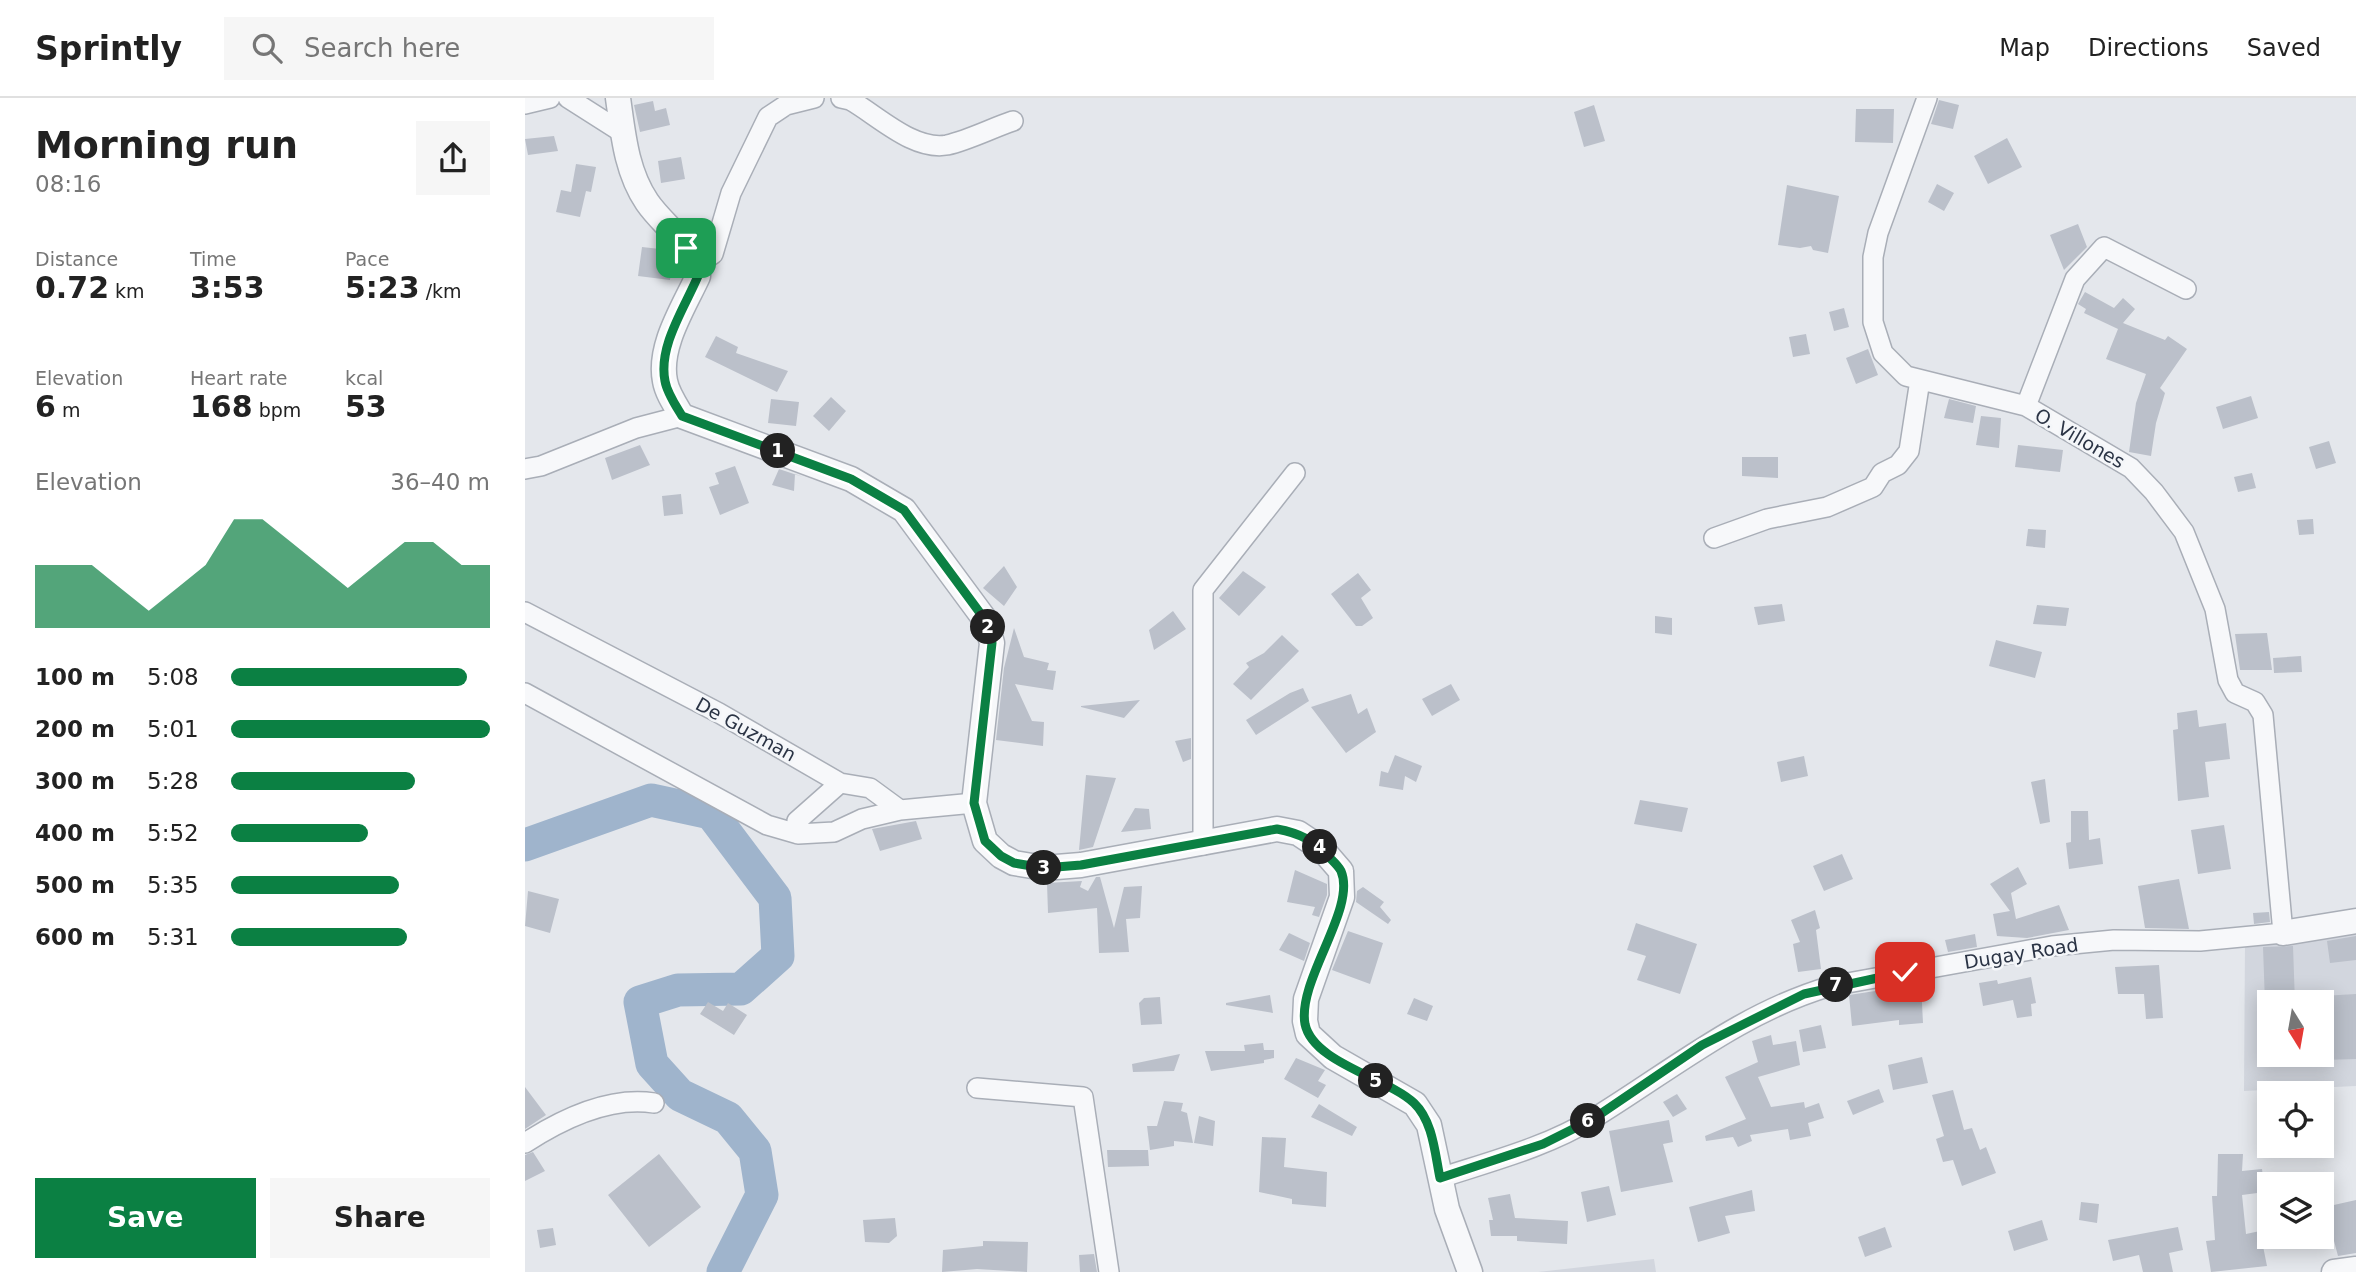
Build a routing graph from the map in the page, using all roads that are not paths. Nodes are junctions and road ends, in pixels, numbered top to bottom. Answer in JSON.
{"nodes":[{"id":1,"x":550,"y":98,"type":"edge"},
{"id":2,"x":568,"y":98,"type":"edge"},
{"id":3,"x":618,"y":98,"type":"edge"},
{"id":4,"x":814,"y":98,"type":"edge"},
{"id":5,"x":841,"y":98,"type":"edge"},
{"id":6,"x":1927,"y":98,"type":"edge"},
{"id":7,"x":525,"y":104,"type":"edge"},
{"id":8,"x":1013,"y":121,"type":"dead end"},
{"id":9,"x":623,"y":133,"type":"junction"},
{"id":10,"x":697,"y":265,"type":"junction"},
{"id":11,"x":2186,"y":289,"type":"dead end"},
{"id":12,"x":1920,"y":380,"type":"junction"},
{"id":13,"x":2026,"y":406,"type":"junction"},
{"id":14,"x":682,"y":416,"type":"junction"},
{"id":15,"x":525,"y":468,"type":"edge"},
{"id":16,"x":1295,"y":473,"type":"dead end"},
{"id":17,"x":1714,"y":538,"type":"dead end"},
{"id":18,"x":525,"y":612,"type":"edge"},
{"id":19,"x":525,"y":693,"type":"edge"},
{"id":20,"x":840,"y":783,"type":"junction"},
{"id":21,"x":974,"y":803,"type":"junction"},
{"id":22,"x":900,"y":810,"type":"junction"},
{"id":23,"x":798,"y":834,"type":"junction"},
{"id":24,"x":1203,"y":845,"type":"junction"},
{"id":25,"x":2356,"y":922,"type":"edge"},
{"id":26,"x":2283,"y":933,"type":"junction"},
{"id":27,"x":977,"y":1088,"type":"dead end"},
{"id":28,"x":654,"y":1103,"type":"dead end"},
{"id":29,"x":525,"y":1143,"type":"edge"},
{"id":30,"x":1440,"y":1178,"type":"junction"},
{"id":31,"x":2356,"y":1269,"type":"edge"},
{"id":32,"x":1109,"y":1272,"type":"edge"},
{"id":33,"x":1470,"y":1272,"type":"edge"},
{"id":34,"x":2334,"y":1272,"type":"edge"}],
"edges":[{"from":1,"to":7,"type":"street"},
{"from":2,"to":9,"type":"street"},
{"from":3,"to":9,"type":"street"},
{"from":4,"to":10,"type":"street"},
{"from":5,"to":8,"type":"street"},
{"from":6,"to":12,"type":"street","name":"O. Villones"},
{"from":9,"to":10,"type":"street"},
{"from":10,"to":14,"type":"street"},
{"from":11,"to":13,"type":"street"},
{"from":12,"to":13,"type":"street","name":"O. Villones"},
{"from":12,"to":17,"type":"street"},
{"from":13,"to":26,"type":"street","name":"O. Villones"},
{"from":14,"to":15,"type":"street"},
{"from":14,"to":21,"type":"street"},
{"from":16,"to":24,"type":"street"},
{"from":18,"to":20,"type":"street","name":"De Guzman"},
{"from":19,"to":23,"type":"street"},
{"from":20,"to":22,"type":"street","name":"De Guzman"},
{"from":20,"to":23,"type":"street"},
{"from":21,"to":22,"type":"street"},
{"from":21,"to":24,"type":"street"},
{"from":22,"to":23,"type":"street"},
{"from":24,"to":30,"type":"street"},
{"from":25,"to":26,"type":"street","name":"Dugay Road"},
{"from":26,"to":30,"type":"street","name":"Dugay Road"},
{"from":27,"to":32,"type":"street"},
{"from":28,"to":29,"type":"street"},
{"from":30,"to":33,"type":"street"},
{"from":31,"to":34,"type":"street"}]}
